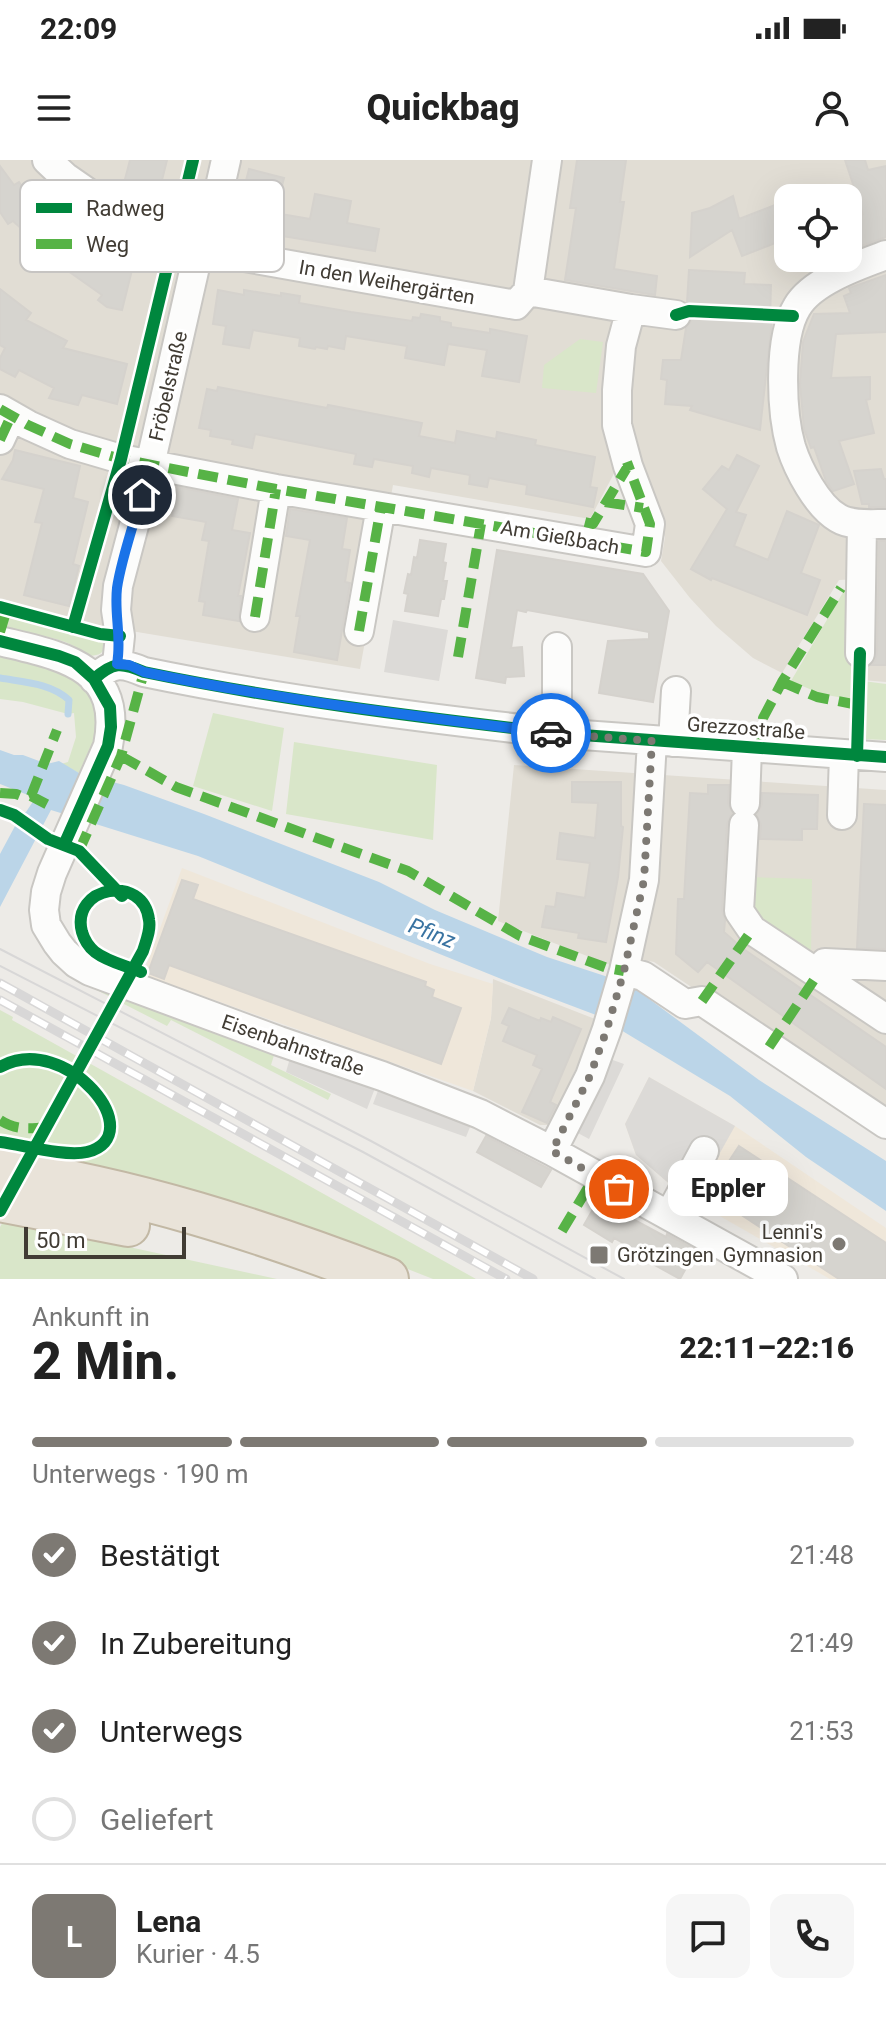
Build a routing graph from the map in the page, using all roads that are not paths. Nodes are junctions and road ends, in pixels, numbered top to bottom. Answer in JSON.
{"nodes":[{"id":1,"x":47,"y":160,"type":"edge"},
{"id":2,"x":226,"y":160,"type":"edge"},
{"id":3,"x":547,"y":160,"type":"edge"},
{"id":4,"x":69,"y":180,"type":"edge"},
{"id":5,"x":221,"y":180,"type":"edge"},
{"id":6,"x":886,"y":255,"type":"edge"},
{"id":7,"x":284,"y":262,"type":"edge"},
{"id":8,"x":199,"y":272,"type":"edge"},
{"id":9,"x":522,"y":298,"type":"junction"},
{"id":10,"x":631,"y":309,"type":"junction"},
{"id":11,"x":676,"y":315,"type":"dead end"},
{"id":12,"x":4,"y":422,"type":"edge"},
{"id":13,"x":150,"y":465,"type":"junction"},
{"id":14,"x":276,"y":489,"type":"junction"},
{"id":15,"x":381,"y":507,"type":"junction"},
{"id":16,"x":867,"y":524,"type":"edge"},
{"id":17,"x":255,"y":617,"type":"dead end"},
{"id":18,"x":359,"y":631,"type":"dead end"},
{"id":19,"x":0,"y":641,"type":"edge"},
{"id":20,"x":557,"y":647,"type":"dead end"},
{"id":21,"x":860,"y":653,"type":"dead end"},
{"id":22,"x":106,"y":672,"type":"junction"},
{"id":23,"x":676,"y":691,"type":"dead end"},
{"id":24,"x":555,"y":733,"type":"junction"},
{"id":25,"x":663,"y":742,"type":"junction"},
{"id":26,"x":747,"y":748,"type":"junction"},
{"id":27,"x":844,"y":755,"type":"junction"},
{"id":28,"x":886,"y":757,"type":"edge"},
{"id":29,"x":842,"y":815,"type":"dead end"},
{"id":30,"x":886,"y":966,"type":"edge"},
{"id":31,"x":818,"y":974,"type":"junction"},
{"id":32,"x":623,"y":976,"type":"junction"},
{"id":33,"x":886,"y":1019,"type":"edge"},
{"id":34,"x":886,"y":1124,"type":"edge"},
{"id":35,"x":552,"y":1151,"type":"junction"},
{"id":36,"x":704,"y":1151,"type":"dead end"},
{"id":37,"x":2,"y":1177,"type":"edge"},
{"id":38,"x":669,"y":1216,"type":"junction"},
{"id":39,"x":327,"y":1279,"type":"edge"},
{"id":40,"x":387,"y":1279,"type":"edge"},
{"id":41,"x":783,"y":1279,"type":"edge"}],
"edges":[{"from":1,"to":4,"type":"street","name":"In den Weihergärten"},
{"from":2,"to":5,"type":"street"},
{"from":3,"to":9,"type":"street"},
{"from":6,"to":16,"type":"street"},
{"from":7,"to":9,"type":"street","name":"In den Weihergärten"},
{"from":8,"to":13,"type":"street","name":"Fröbelstraße"},
{"from":9,"to":10,"type":"street","name":"In den Weihergärten"},
{"from":10,"to":11,"type":"street","name":"In den Weihergärten"},
{"from":10,"to":15,"type":"street","name":"Am Gießbach"},
{"from":12,"to":13,"type":"street","name":"Am Gießbach"},
{"from":13,"to":14,"type":"street","name":"Am Gießbach"},
{"from":13,"to":22,"type":"street","name":"Fröbelstraße"},
{"from":14,"to":15,"type":"street","name":"Am Gießbach"},
{"from":14,"to":17,"type":"street"},
{"from":15,"to":18,"type":"street"},
{"from":16,"to":21,"type":"street"},
{"from":19,"to":22,"type":"street","name":"Grezzostraße"},
{"from":20,"to":24,"type":"street"},
{"from":22,"to":24,"type":"street","name":"Grezzostraße"},
{"from":22,"to":35,"type":"street","name":"Eisenbahnstraße"},
{"from":23,"to":25,"type":"street"},
{"from":24,"to":25,"type":"street","name":"Grezzostraße"},
{"from":25,"to":26,"type":"street","name":"Grezzostraße"},
{"from":25,"to":32,"type":"street"},
{"from":26,"to":27,"type":"street","name":"Grezzostraße"},
{"from":26,"to":31,"type":"street"},
{"from":27,"to":28,"type":"street","name":"Grezzostraße"},
{"from":27,"to":29,"type":"street"},
{"from":30,"to":31,"type":"street"},
{"from":31,"to":33,"type":"street"},
{"from":32,"to":34,"type":"street"},
{"from":32,"to":35,"type":"street"},
{"from":35,"to":38,"type":"street","name":"Eisenbahnstraße"},
{"from":36,"to":38,"type":"street"},
{"from":37,"to":39,"type":"highway"},
{"from":37,"to":40,"type":"highway"},
{"from":38,"to":41,"type":"street","name":"Eisenbahnstraße"}]}
